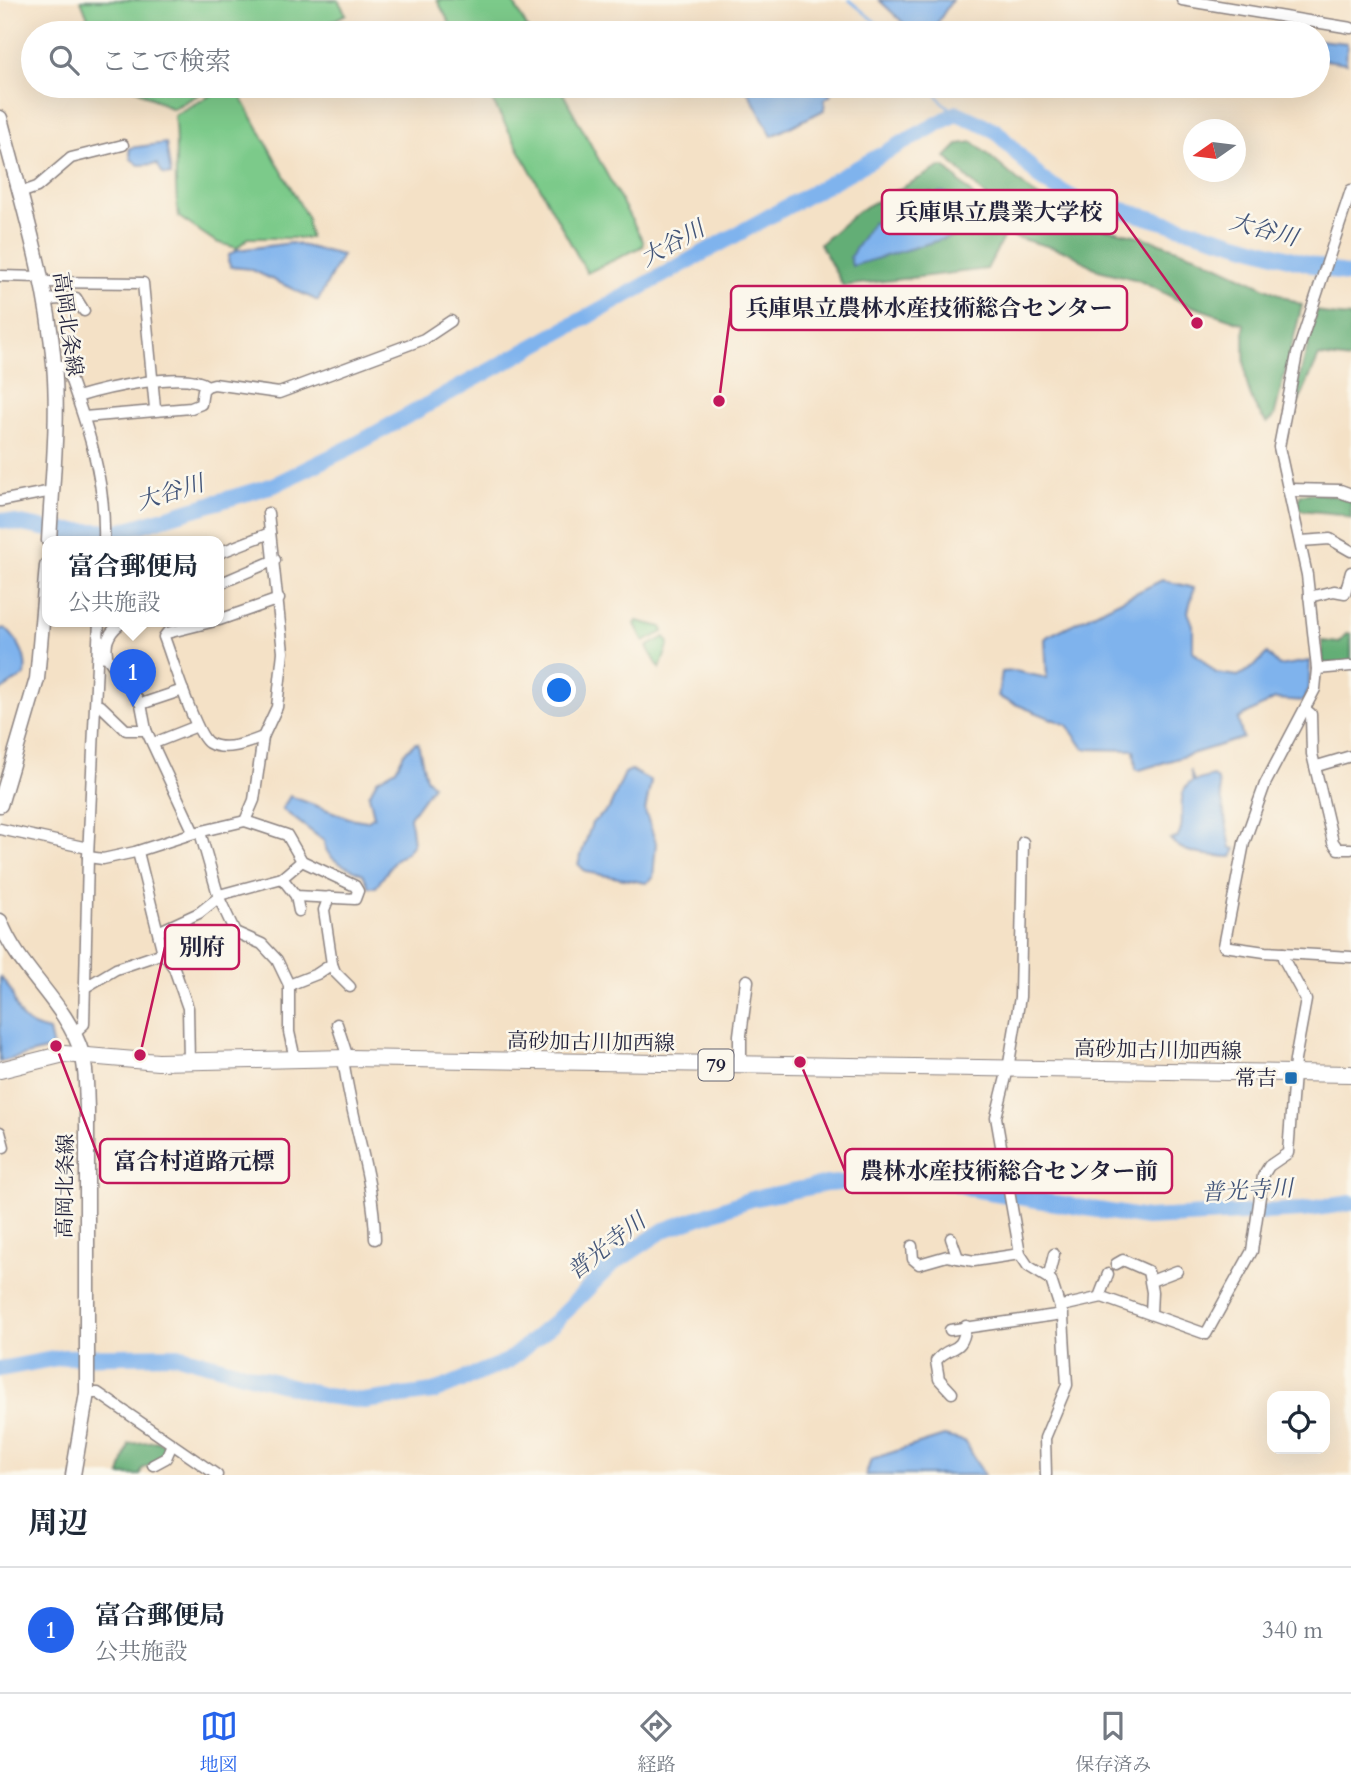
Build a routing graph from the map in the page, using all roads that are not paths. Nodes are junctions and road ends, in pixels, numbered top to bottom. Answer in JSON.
{"nodes":[{"id":1,"x":1182,"y":0,"type":"edge"},
{"id":2,"x":1313,"y":21,"type":"edge"},
{"id":3,"x":1330,"y":24,"type":"edge"},
{"id":4,"x":1351,"y":27,"type":"edge"},
{"id":5,"x":0,"y":118,"type":"edge"},
{"id":6,"x":123,"y":145,"type":"dead end"},
{"id":7,"x":1351,"y":190,"type":"edge"},
{"id":8,"x":20,"y":193,"type":"junction"},
{"id":9,"x":0,"y":276,"type":"edge"},
{"id":10,"x":41,"y":279,"type":"junction"},
{"id":11,"x":46,"y":300,"type":"junction"},
{"id":12,"x":84,"y":311,"type":"dead end"},
{"id":13,"x":451,"y":321,"type":"dead end"},
{"id":14,"x":54,"y":365,"type":"junction"},
{"id":15,"x":151,"y":381,"type":"junction"},
{"id":16,"x":207,"y":387,"type":"junction"},
{"id":17,"x":77,"y":397,"type":"junction"},
{"id":18,"x":155,"y":408,"type":"junction"},
{"id":19,"x":84,"y":417,"type":"junction"},
{"id":20,"x":1289,"y":490,"type":"junction"},
{"id":21,"x":52,"y":491,"type":"junction"},
{"id":22,"x":1351,"y":495,"type":"edge"},
{"id":23,"x":0,"y":501,"type":"edge"},
{"id":24,"x":268,"y":513,"type":"dead end"},
{"id":25,"x":270,"y":533,"type":"junction"},
{"id":26,"x":49,"y":536,"type":"edge"},
{"id":27,"x":104,"y":536,"type":"edge"},
{"id":28,"x":1301,"y":541,"type":"junction"},
{"id":29,"x":224,"y":551,"type":"edge"},
{"id":30,"x":1351,"y":551,"type":"edge"},
{"id":31,"x":275,"y":561,"type":"junction"},
{"id":32,"x":1351,"y":572,"type":"edge"},
{"id":33,"x":224,"y":582,"type":"edge"},
{"id":34,"x":1309,"y":597,"type":"junction"},
{"id":35,"x":279,"y":599,"type":"junction"},
{"id":36,"x":224,"y":618,"type":"edge"},
{"id":37,"x":42,"y":622,"type":"edge"},
{"id":38,"x":100,"y":627,"type":"edge"},
{"id":39,"x":115,"y":627,"type":"edge"},
{"id":40,"x":192,"y":627,"type":"edge"},
{"id":41,"x":103,"y":657,"type":"junction"},
{"id":42,"x":1351,"y":666,"type":"edge"},
{"id":43,"x":1317,"y":669,"type":"junction"},
{"id":44,"x":184,"y":690,"type":"junction"},
{"id":45,"x":141,"y":704,"type":"junction"},
{"id":46,"x":97,"y":706,"type":"junction"},
{"id":47,"x":1305,"y":709,"type":"junction"},
{"id":48,"x":197,"y":726,"type":"junction"},
{"id":49,"x":146,"y":730,"type":"junction"},
{"id":50,"x":262,"y":737,"type":"junction"},
{"id":51,"x":155,"y":743,"type":"junction"},
{"id":52,"x":1351,"y":755,"type":"edge"},
{"id":53,"x":1317,"y":766,"type":"junction"},
{"id":54,"x":0,"y":805,"type":"edge"},
{"id":55,"x":245,"y":821,"type":"junction"},
{"id":56,"x":0,"y":829,"type":"edge"},
{"id":57,"x":197,"y":832,"type":"junction"},
{"id":58,"x":1023,"y":842,"type":"dead end"},
{"id":59,"x":1351,"y":849,"type":"edge"},
{"id":60,"x":88,"y":852,"type":"junction"},
{"id":61,"x":138,"y":852,"type":"junction"},
{"id":62,"x":302,"y":861,"type":"junction"},
{"id":63,"x":282,"y":878,"type":"junction"},
{"id":64,"x":296,"y":896,"type":"junction"},
{"id":65,"x":329,"y":897,"type":"junction"},
{"id":66,"x":219,"y":898,"type":"junction"},
{"id":67,"x":299,"y":911,"type":"dead end"},
{"id":68,"x":0,"y":921,"type":"edge"},
{"id":69,"x":160,"y":931,"type":"junction"},
{"id":70,"x":163,"y":953,"type":"junction"},
{"id":71,"x":1283,"y":953,"type":"junction"},
{"id":72,"x":1351,"y":957,"type":"edge"},
{"id":73,"x":332,"y":964,"type":"junction"},
{"id":74,"x":747,"y":981,"type":"dead end"},
{"id":75,"x":289,"y":985,"type":"junction"},
{"id":76,"x":350,"y":987,"type":"dead end"},
{"id":77,"x":84,"y":988,"type":"junction"},
{"id":78,"x":337,"y":1024,"type":"dead end"},
{"id":79,"x":73,"y":1034,"type":"junction"},
{"id":80,"x":82,"y":1055,"type":"junction"},
{"id":81,"x":346,"y":1058,"type":"junction"},
{"id":82,"x":295,"y":1059,"type":"junction"},
{"id":83,"x":189,"y":1062,"type":"junction"},
{"id":84,"x":740,"y":1065,"type":"junction"},
{"id":85,"x":1008,"y":1069,"type":"junction"},
{"id":86,"x":0,"y":1070,"type":"edge"},
{"id":87,"x":1296,"y":1073,"type":"junction"},
{"id":88,"x":1351,"y":1074,"type":"edge"},
{"id":89,"x":0,"y":1132,"type":"edge"},
{"id":90,"x":0,"y":1148,"type":"edge"},
{"id":91,"x":951,"y":1238,"type":"dead end"},
{"id":92,"x":375,"y":1239,"type":"dead end"},
{"id":93,"x":912,"y":1246,"type":"dead end"},
{"id":94,"x":1020,"y":1254,"type":"junction"},
{"id":95,"x":1054,"y":1254,"type":"dead end"},
{"id":96,"x":958,"y":1258,"type":"junction"},
{"id":97,"x":1116,"y":1264,"type":"dead end"},
{"id":98,"x":1177,"y":1271,"type":"dead end"},
{"id":99,"x":1108,"y":1274,"type":"dead end"},
{"id":100,"x":1048,"y":1278,"type":"junction"},
{"id":101,"x":1151,"y":1282,"type":"junction"},
{"id":102,"x":1099,"y":1297,"type":"junction"},
{"id":103,"x":1062,"y":1310,"type":"junction"},
{"id":104,"x":1151,"y":1313,"type":"junction"},
{"id":105,"x":966,"y":1326,"type":"junction"},
{"id":106,"x":950,"y":1330,"type":"dead end"},
{"id":107,"x":87,"y":1393,"type":"junction"},
{"id":108,"x":952,"y":1393,"type":"dead end"},
{"id":109,"x":172,"y":1444,"type":"junction"},
{"id":110,"x":153,"y":1465,"type":"dead end"},
{"id":111,"x":73,"y":1475,"type":"edge"},
{"id":112,"x":217,"y":1475,"type":"edge"},
{"id":113,"x":1046,"y":1475,"type":"edge"}],
"edges":[{"from":1,"to":2,"type":"street"},
{"from":3,"to":4,"type":"street"},
{"from":5,"to":8,"type":"main road","name":"高岡北条線"},
{"from":6,"to":8,"type":"street"},
{"from":7,"to":20,"type":"street"},
{"from":8,"to":10,"type":"main road","name":"高岡北条線"},
{"from":9,"to":10,"type":"street"},
{"from":10,"to":11,"type":"main road","name":"高岡北条線"},
{"from":10,"to":15,"type":"street"},
{"from":11,"to":12,"type":"street"},
{"from":11,"to":14,"type":"main road","name":"高岡北条線"},
{"from":13,"to":16,"type":"street"},
{"from":14,"to":17,"type":"street"},
{"from":14,"to":21,"type":"main road","name":"高岡北条線"},
{"from":15,"to":16,"type":"street"},
{"from":15,"to":17,"type":"street"},
{"from":15,"to":18,"type":"street"},
{"from":16,"to":18,"type":"street"},
{"from":17,"to":19,"type":"street"},
{"from":18,"to":19,"type":"street"},
{"from":19,"to":27,"type":"street"},
{"from":20,"to":22,"type":"street"},
{"from":20,"to":28,"type":"street"},
{"from":21,"to":23,"type":"street"},
{"from":21,"to":26,"type":"main road","name":"高岡北条線"},
{"from":24,"to":25,"type":"street"},
{"from":25,"to":29,"type":"street"},
{"from":25,"to":31,"type":"street"},
{"from":28,"to":30,"type":"street"},
{"from":28,"to":34,"type":"street"},
{"from":31,"to":33,"type":"street"},
{"from":31,"to":35,"type":"street"},
{"from":32,"to":34,"type":"street"},
{"from":34,"to":43,"type":"street"},
{"from":35,"to":36,"type":"street"},
{"from":35,"to":50,"type":"street"},
{"from":37,"to":54,"type":"main road"},
{"from":38,"to":41,"type":"street"},
{"from":39,"to":41,"type":"street"},
{"from":40,"to":44,"type":"street"},
{"from":41,"to":45,"type":"street"},
{"from":41,"to":46,"type":"street"},
{"from":42,"to":43,"type":"street"},
{"from":43,"to":47,"type":"street"},
{"from":44,"to":45,"type":"street"},
{"from":44,"to":48,"type":"street"},
{"from":45,"to":49,"type":"street"},
{"from":46,"to":49,"type":"street"},
{"from":46,"to":60,"type":"street"},
{"from":47,"to":53,"type":"street"},
{"from":47,"to":71,"type":"street"},
{"from":48,"to":50,"type":"street"},
{"from":48,"to":51,"type":"street"},
{"from":49,"to":51,"type":"street"},
{"from":50,"to":55,"type":"street"},
{"from":51,"to":57,"type":"street"},
{"from":52,"to":53,"type":"street"},
{"from":53,"to":59,"type":"street"},
{"from":55,"to":57,"type":"street"},
{"from":55,"to":62,"type":"street"},
{"from":56,"to":60,"type":"street"},
{"from":57,"to":61,"type":"street"},
{"from":57,"to":66,"type":"street"},
{"from":58,"to":85,"type":"street"},
{"from":60,"to":61,"type":"street"},
{"from":60,"to":77,"type":"street"},
{"from":61,"to":69,"type":"street"},
{"from":62,"to":63,"type":"street"},
{"from":62,"to":65,"type":"street"},
{"from":63,"to":64,"type":"street"},
{"from":63,"to":66,"type":"street"},
{"from":64,"to":65,"type":"street"},
{"from":64,"to":67,"type":"street"},
{"from":65,"to":73,"type":"street"},
{"from":66,"to":69,"type":"street"},
{"from":66,"to":75,"type":"street"},
{"from":68,"to":79,"type":"main road","name":"高岡北条線"},
{"from":69,"to":70,"type":"street"},
{"from":70,"to":77,"type":"street"},
{"from":70,"to":83,"type":"street"},
{"from":71,"to":72,"type":"street"},
{"from":71,"to":87,"type":"street"},
{"from":73,"to":75,"type":"street"},
{"from":73,"to":76,"type":"street"},
{"from":74,"to":84,"type":"street"},
{"from":75,"to":82,"type":"street"},
{"from":77,"to":79,"type":"street"},
{"from":78,"to":81,"type":"street"},
{"from":79,"to":80,"type":"main road","name":"高岡北条線"},
{"from":80,"to":83,"type":"main road","name":"高砂加古川加西線","number":"79"},
{"from":80,"to":86,"type":"main road","name":"高砂加古川加西線","number":"79"},
{"from":80,"to":107,"type":"main road","name":"高岡北条線"},
{"from":81,"to":82,"type":"main road","name":"高砂加古川加西線","number":"79"},
{"from":81,"to":84,"type":"main road","name":"高砂加古川加西線","number":"79"},
{"from":81,"to":92,"type":"street"},
{"from":82,"to":83,"type":"main road","name":"高砂加古川加西線","number":"79"},
{"from":84,"to":85,"type":"main road","name":"高砂加古川加西線","number":"79"},
{"from":85,"to":87,"type":"main road","name":"高砂加古川加西線","number":"79"},
{"from":85,"to":94,"type":"street"},
{"from":87,"to":88,"type":"main road","name":"高砂加古川加西線","number":"79"},
{"from":87,"to":104,"type":"street"},
{"from":89,"to":90,"type":"street"},
{"from":91,"to":96,"type":"street"},
{"from":93,"to":96,"type":"street"},
{"from":94,"to":96,"type":"street"},
{"from":94,"to":100,"type":"street"},
{"from":95,"to":100,"type":"street"},
{"from":97,"to":101,"type":"street"},
{"from":98,"to":101,"type":"street"},
{"from":99,"to":102,"type":"street"},
{"from":100,"to":103,"type":"street"},
{"from":101,"to":104,"type":"street"},
{"from":102,"to":103,"type":"street"},
{"from":102,"to":104,"type":"street"},
{"from":103,"to":105,"type":"street"},
{"from":103,"to":113,"type":"street"},
{"from":105,"to":106,"type":"street"},
{"from":105,"to":108,"type":"street"},
{"from":107,"to":109,"type":"street"},
{"from":107,"to":111,"type":"main road","name":"高岡北条線"},
{"from":109,"to":110,"type":"street"},
{"from":109,"to":112,"type":"street"}]}
